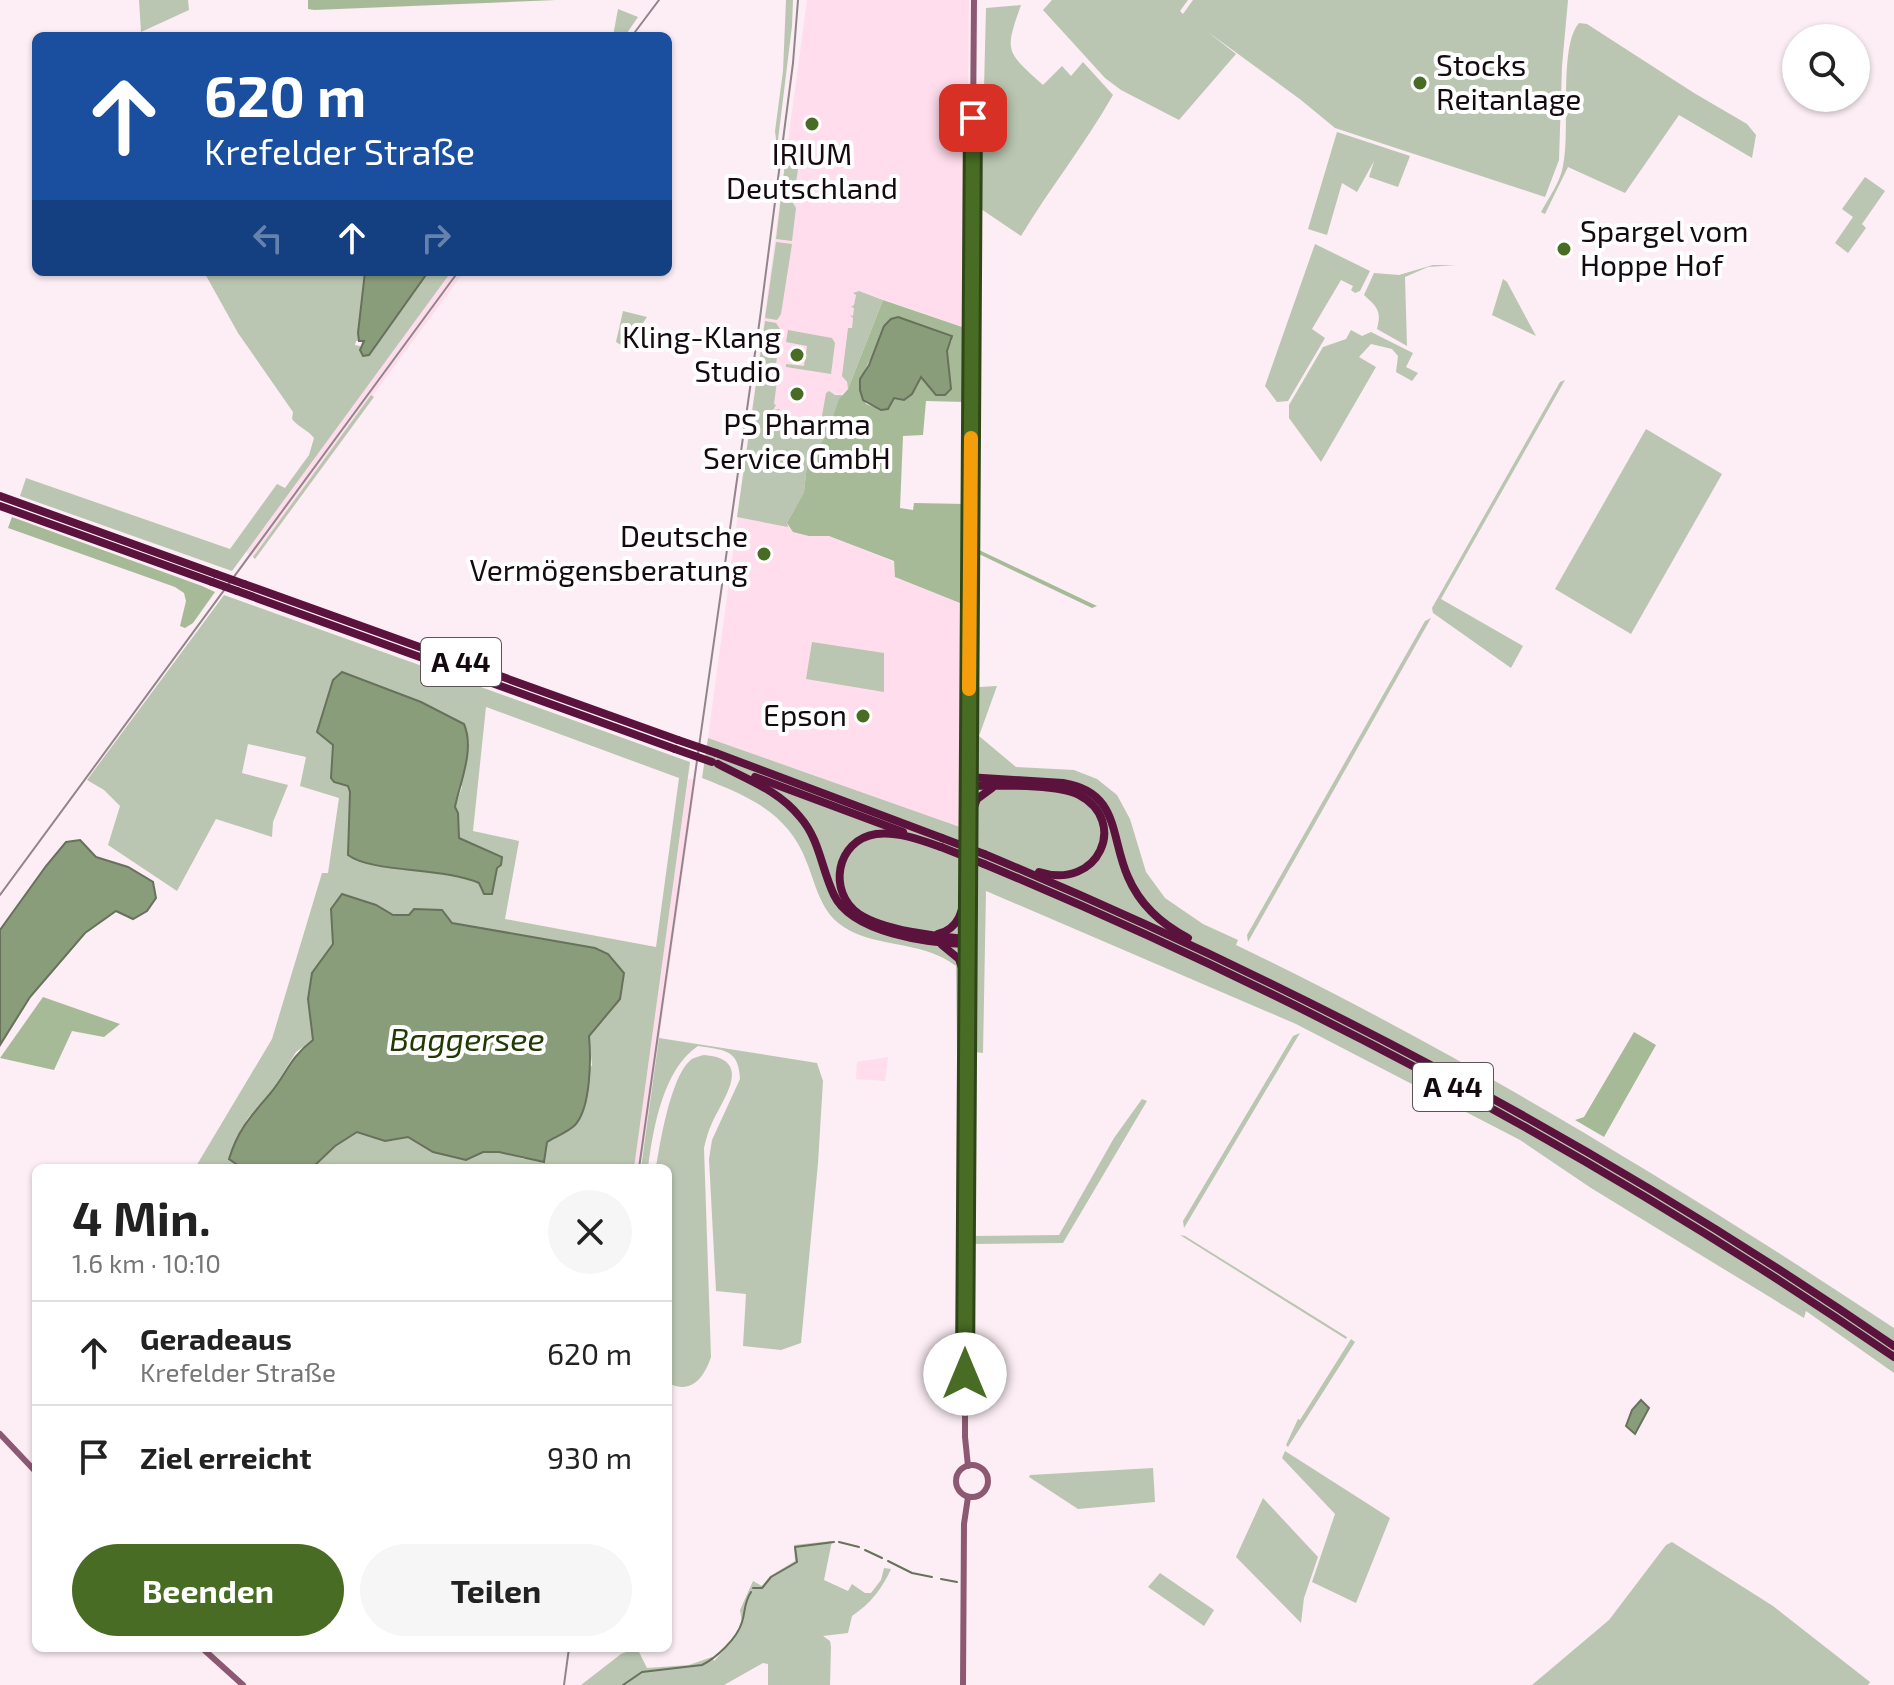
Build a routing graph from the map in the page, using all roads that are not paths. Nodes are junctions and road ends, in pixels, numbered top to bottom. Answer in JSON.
{"nodes":[{"id":1,"x":974,"y":0,"type":"edge"},
{"id":2,"x":0,"y":496,"type":"edge"},
{"id":3,"x":0,"y":506,"type":"edge"},
{"id":4,"x":214,"y":578,"type":"junction"},
{"id":5,"x":716,"y":760,"type":"junction"},
{"id":6,"x":967,"y":782,"type":"junction"},
{"id":7,"x":999,"y":787,"type":"junction"},
{"id":8,"x":967,"y":825,"type":"junction"},
{"id":9,"x":942,"y":842,"type":"junction"},
{"id":10,"x":984,"y":859,"type":"junction"},
{"id":11,"x":967,"y":885,"type":"junction"},
{"id":12,"x":930,"y":937,"type":"junction"},
{"id":13,"x":966,"y":942,"type":"junction"},
{"id":14,"x":1215,"y":956,"type":"junction"},
{"id":15,"x":966,"y":980,"type":"junction"},
{"id":16,"x":1894,"y":1346,"type":"edge"},
{"id":17,"x":1894,"y":1357,"type":"edge"},
{"id":18,"x":0,"y":1434,"type":"edge"},
{"id":19,"x":968,"y":1466,"type":"junction"},
{"id":20,"x":32,"y":1468,"type":"edge"},
{"id":21,"x":968,"y":1497,"type":"junction"},
{"id":22,"x":206,"y":1652,"type":"edge"},
{"id":23,"x":243,"y":1685,"type":"edge"},
{"id":24,"x":963,"y":1685,"type":"edge"}],
"edges":[{"from":1,"to":6,"type":"main road"},
{"from":2,"to":4,"type":"highway","number":"A 44"},
{"from":3,"to":4,"type":"highway","number":"A 44"},
{"from":4,"to":5,"type":"highway","number":"A 44","bridge":true},
{"from":5,"to":9,"type":"highway","number":"A 44"},
{"from":5,"to":12,"type":"highway"},
{"from":6,"to":7,"type":"highway"},
{"from":6,"to":8,"type":"main road"},
{"from":6,"to":14,"type":"highway"},
{"from":7,"to":8,"type":"highway"},
{"from":7,"to":10,"type":"highway"},
{"from":8,"to":11,"type":"main road"},
{"from":9,"to":10,"type":"highway","number":"A 44","bridge":true},
{"from":9,"to":12,"type":"highway"},
{"from":10,"to":14,"type":"highway","number":"A 44"},
{"from":10,"to":17,"type":"highway","number":"A 44"},
{"from":11,"to":12,"type":"highway"},
{"from":11,"to":13,"type":"main road"},
{"from":12,"to":13,"type":"highway"},
{"from":12,"to":15,"type":"highway"},
{"from":13,"to":15,"type":"main road"},
{"from":14,"to":16,"type":"highway","number":"A 44"},
{"from":15,"to":19,"type":"main road"},
{"from":18,"to":20,"type":"main road"},
{"from":19,"to":21,"type":"main road"},
{"from":19,"to":21,"type":"main road"},
{"from":21,"to":24,"type":"main road"},
{"from":22,"to":23,"type":"main road"}]}
